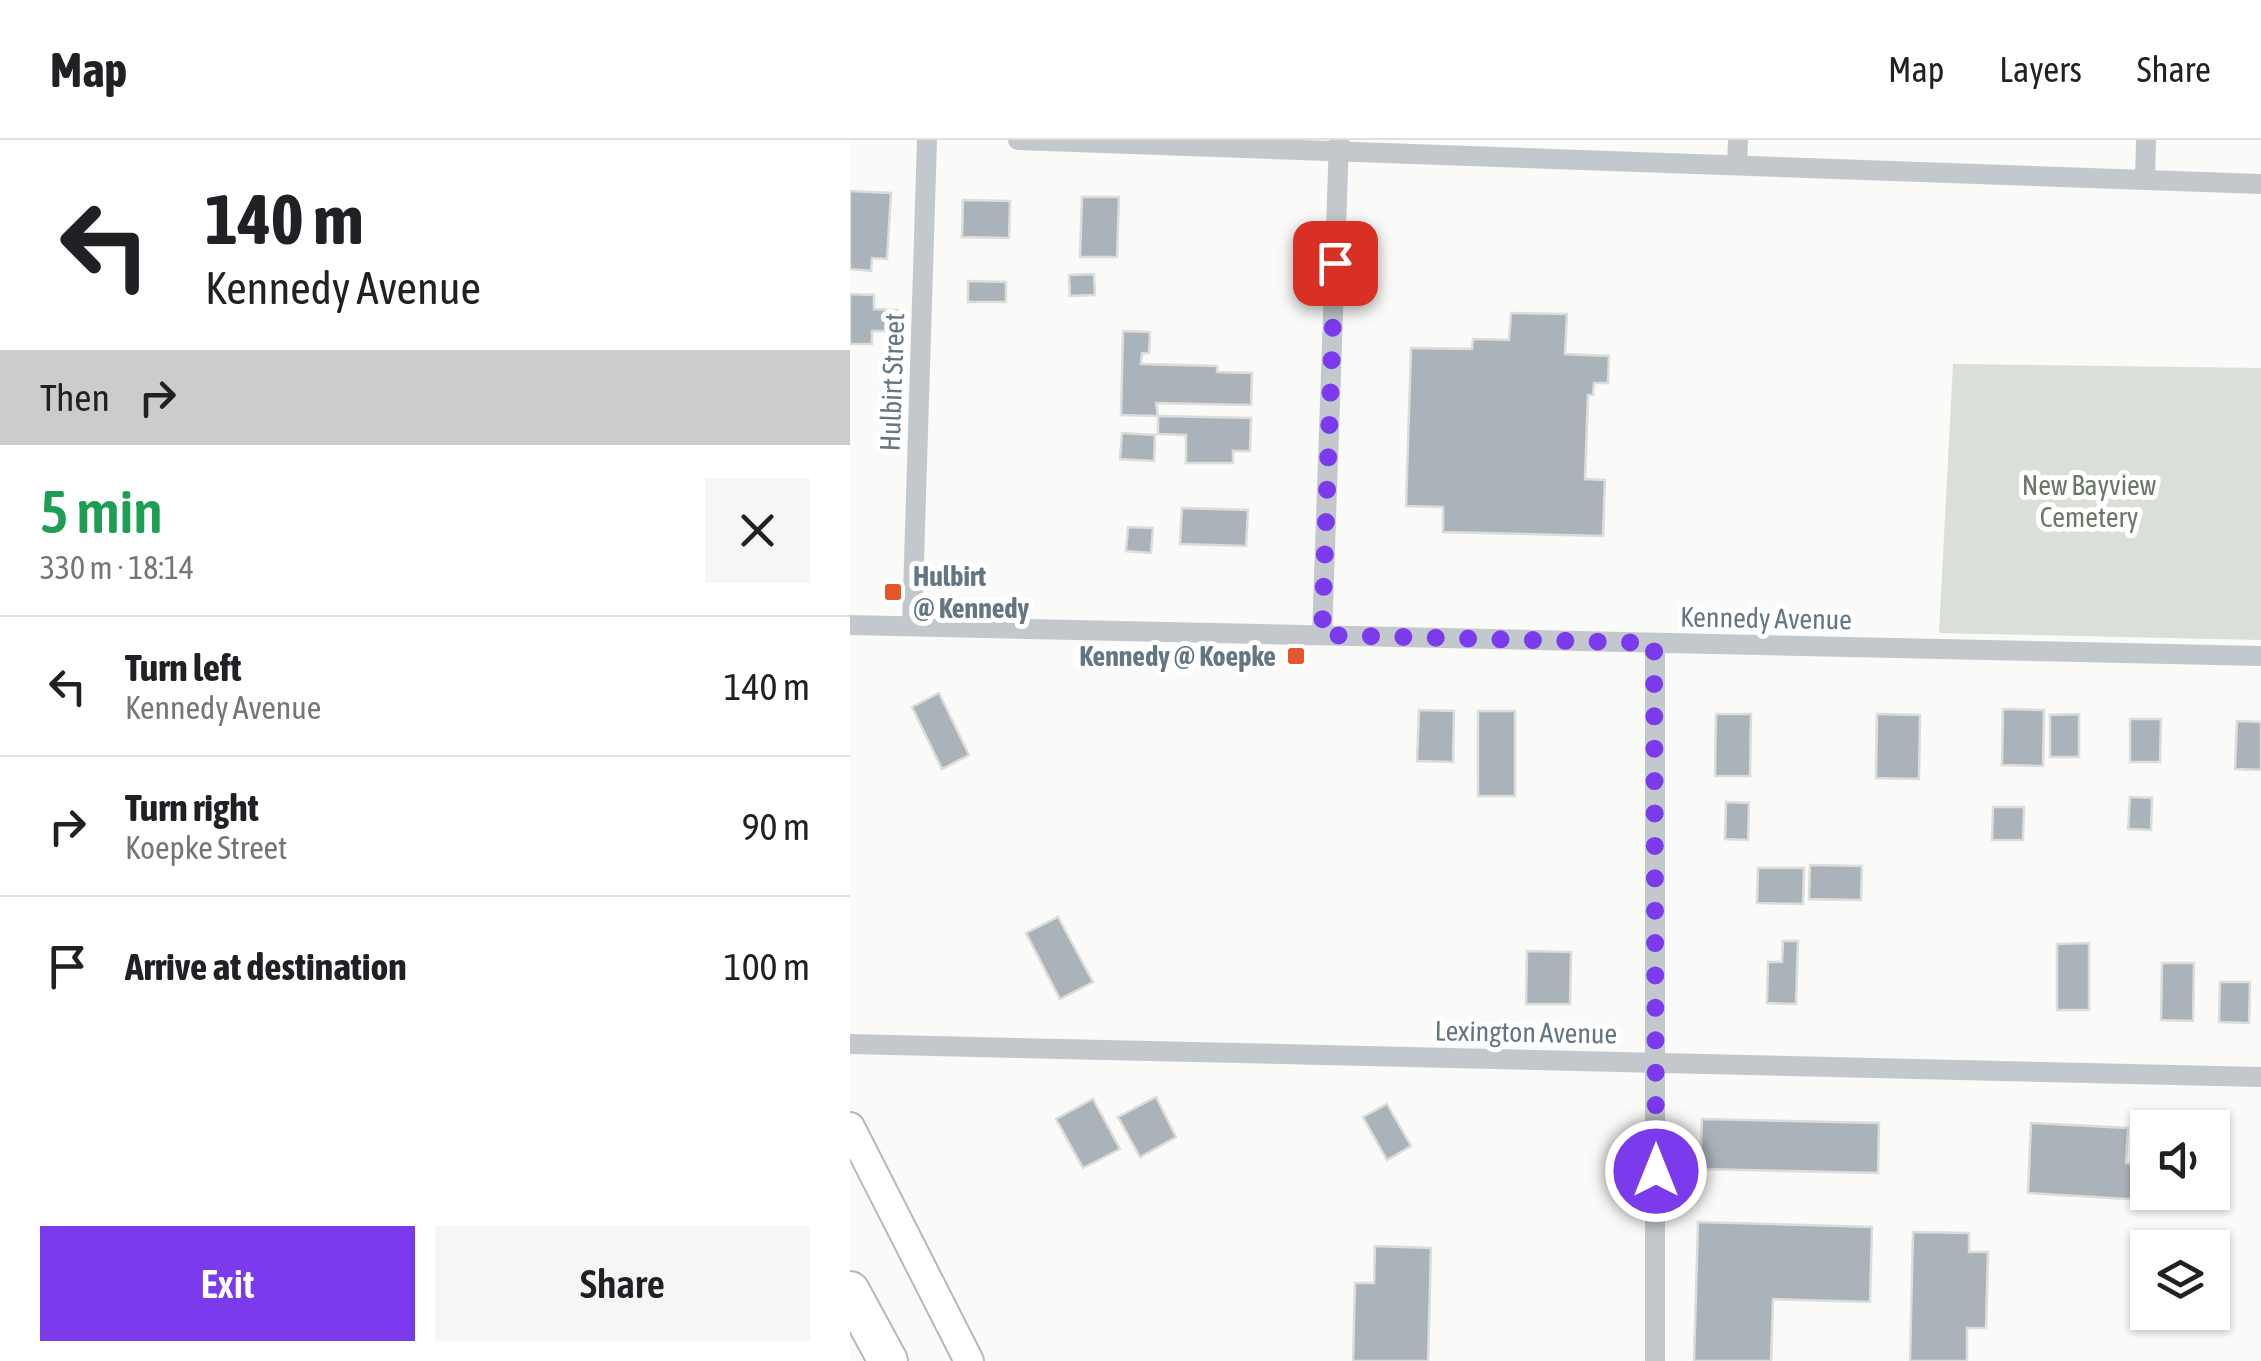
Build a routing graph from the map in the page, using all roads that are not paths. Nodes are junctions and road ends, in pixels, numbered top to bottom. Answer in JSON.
{"nodes":[{"id":1,"x":927,"y":140,"type":"edge"},
{"id":2,"x":1018,"y":140,"type":"edge"},
{"id":3,"x":1738,"y":140,"type":"edge"},
{"id":4,"x":2146,"y":140,"type":"edge"},
{"id":5,"x":1339,"y":146,"type":"edge"},
{"id":6,"x":1737,"y":165,"type":"junction"},
{"id":7,"x":2145,"y":180,"type":"junction"},
{"id":8,"x":2261,"y":184,"type":"edge"},
{"id":9,"x":850,"y":625,"type":"edge"},
{"id":10,"x":912,"y":626,"type":"junction"},
{"id":11,"x":1322,"y":635,"type":"junction"},
{"id":12,"x":1654,"y":643,"type":"junction"},
{"id":13,"x":2261,"y":656,"type":"edge"},
{"id":14,"x":850,"y":1044,"type":"edge"},
{"id":15,"x":1657,"y":1063,"type":"junction"},
{"id":16,"x":2261,"y":1077,"type":"edge"},
{"id":17,"x":850,"y":1127,"type":"edge"},
{"id":18,"x":850,"y":1290,"type":"edge"},
{"id":19,"x":888,"y":1361,"type":"edge"},
{"id":20,"x":969,"y":1361,"type":"edge"},
{"id":21,"x":1656,"y":1361,"type":"edge"}],
"edges":[{"from":1,"to":10,"type":"street","name":"Hulbirt Street"},
{"from":2,"to":5,"type":"street"},
{"from":3,"to":6,"type":"street"},
{"from":4,"to":7,"type":"street"},
{"from":5,"to":6,"type":"street"},
{"from":5,"to":11,"type":"street"},
{"from":6,"to":7,"type":"street"},
{"from":7,"to":8,"type":"street"},
{"from":9,"to":10,"type":"street","name":"Kennedy Avenue"},
{"from":10,"to":11,"type":"street","name":"Kennedy Avenue"},
{"from":11,"to":12,"type":"street","name":"Kennedy Avenue"},
{"from":12,"to":13,"type":"street","name":"Kennedy Avenue"},
{"from":12,"to":15,"type":"street"},
{"from":14,"to":15,"type":"street","name":"Lexington Avenue"},
{"from":15,"to":16,"type":"street","name":"Lexington Avenue"},
{"from":15,"to":21,"type":"street"},
{"from":17,"to":20,"type":"main road"},
{"from":18,"to":19,"type":"highway"}]}
